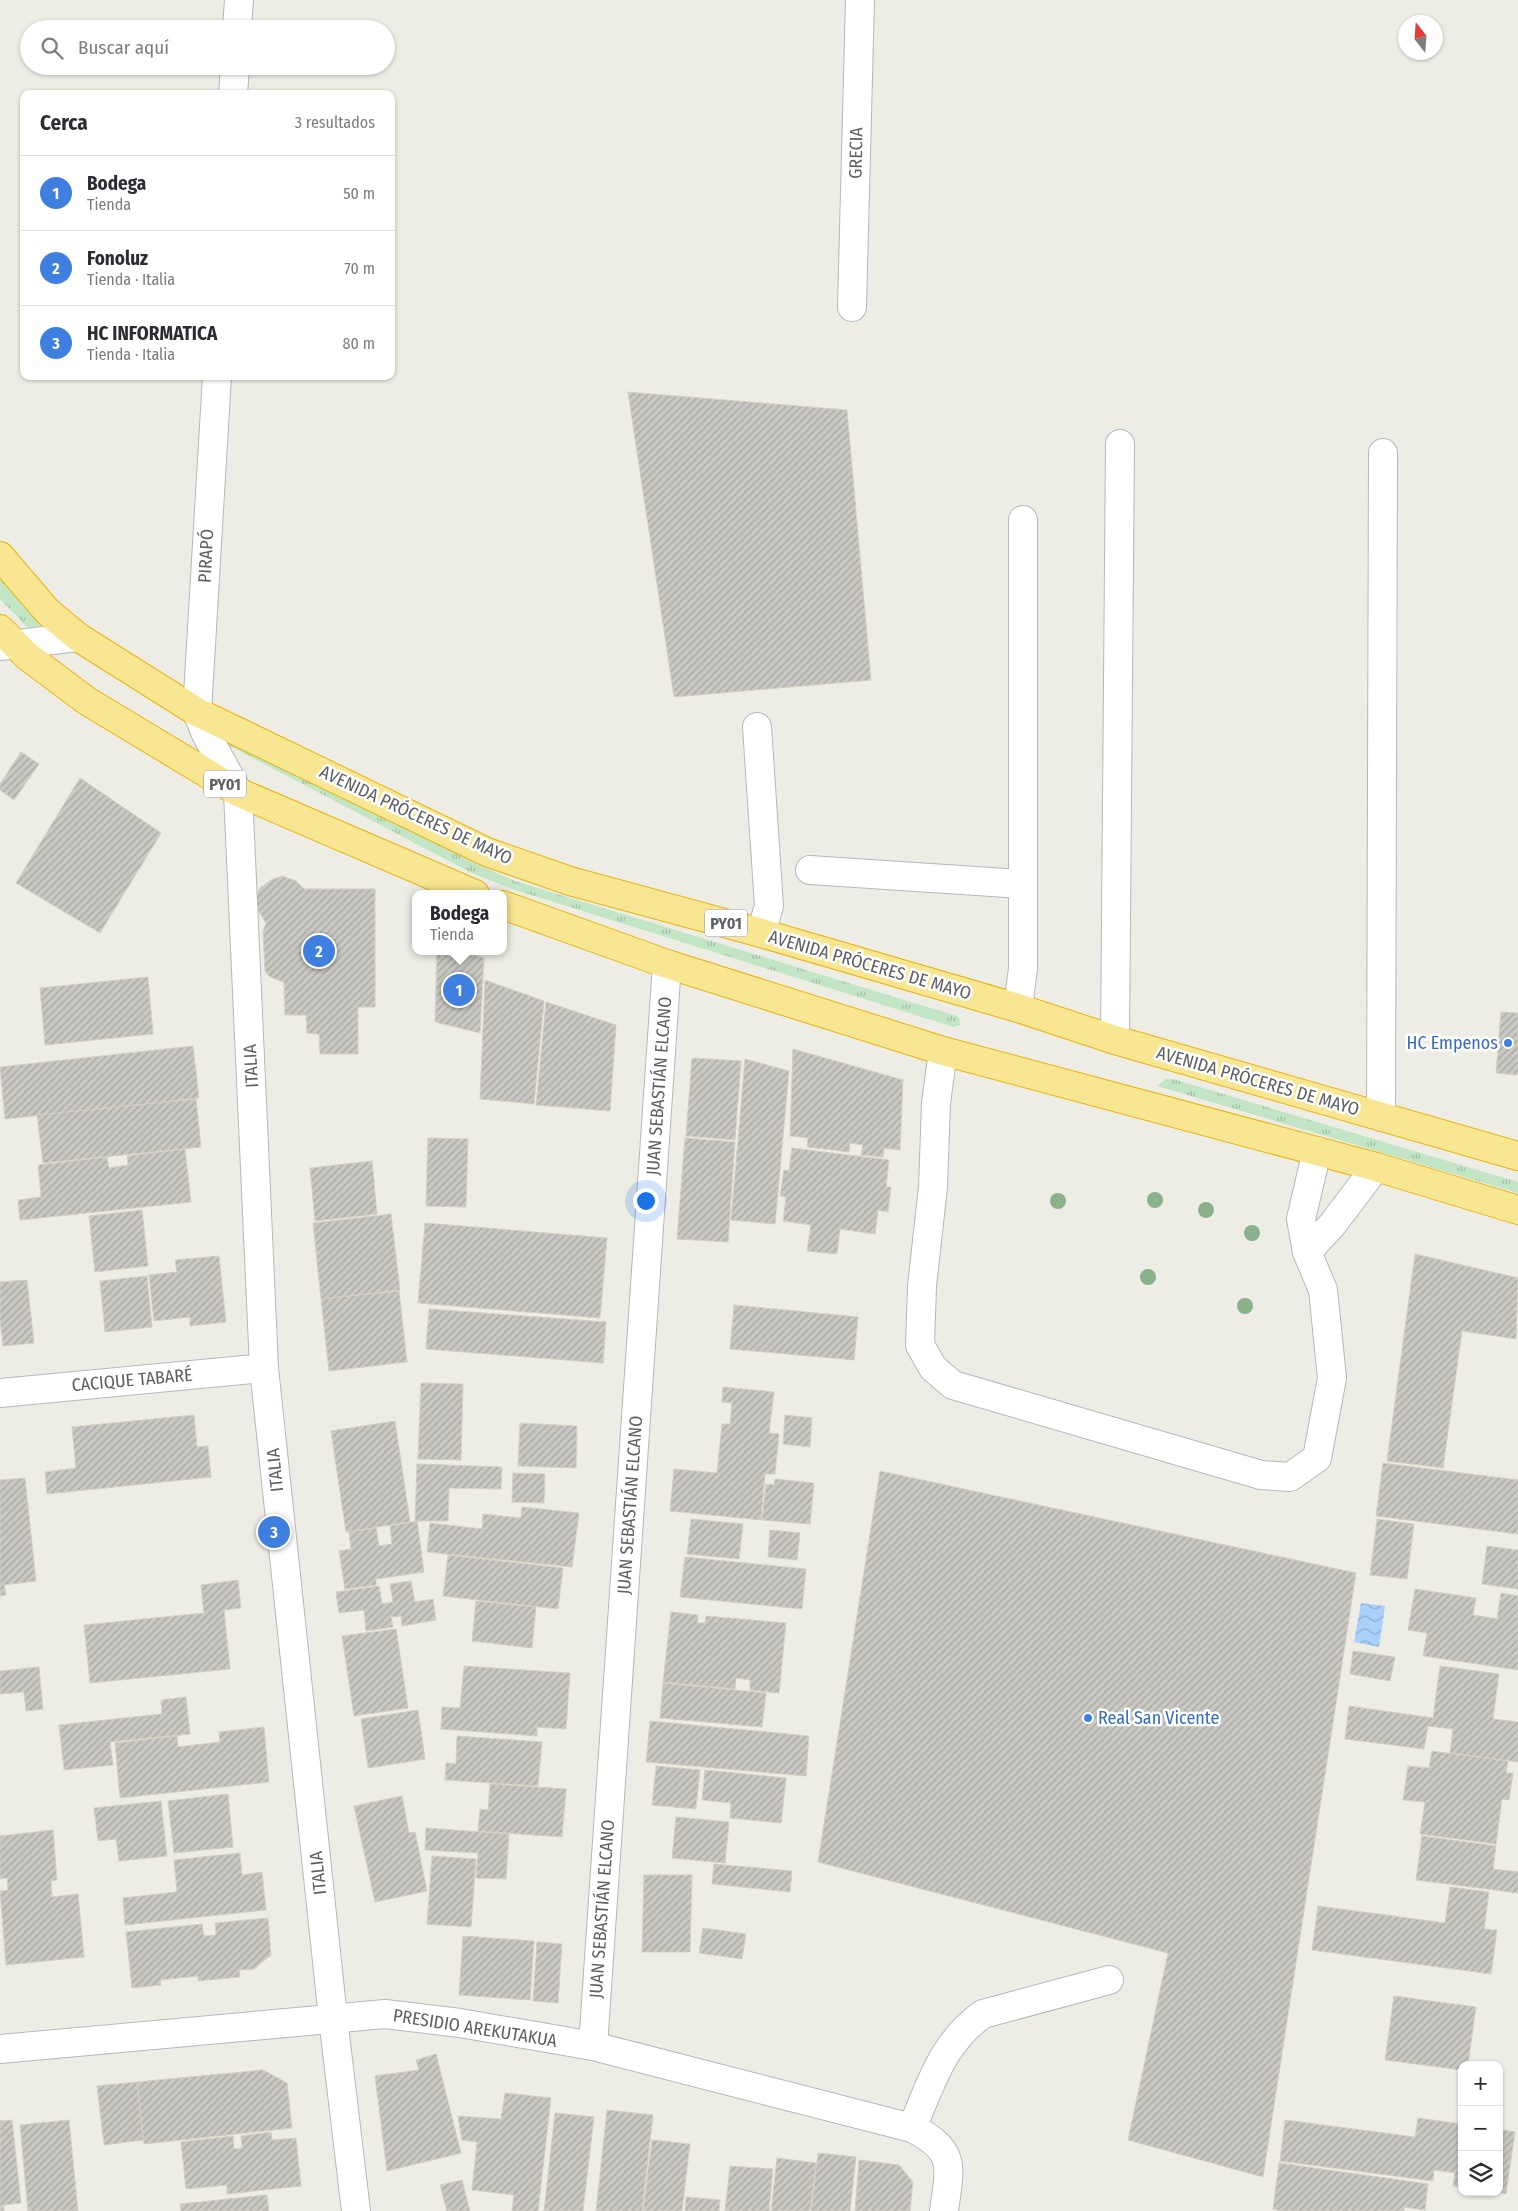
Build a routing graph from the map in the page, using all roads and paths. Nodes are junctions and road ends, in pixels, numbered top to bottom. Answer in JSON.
{"nodes":[{"id":1,"x":239,"y":0,"type":"edge"},
{"id":2,"x":860,"y":0,"type":"edge"},
{"id":3,"x":238,"y":20,"type":"edge"},
{"id":4,"x":234,"y":75,"type":"edge"},
{"id":5,"x":233,"y":90,"type":"edge"},
{"id":6,"x":852,"y":307,"type":"dead end"},
{"id":7,"x":217,"y":380,"type":"edge"},
{"id":8,"x":1120,"y":444,"type":"dead end"},
{"id":9,"x":1383,"y":453,"type":"dead end"},
{"id":10,"x":1022,"y":520,"type":"dead end"},
{"id":11,"x":0,"y":556,"type":"edge"},
{"id":12,"x":78,"y":637,"type":"junction"},
{"id":13,"x":5,"y":640,"type":"edge"},
{"id":14,"x":202,"y":723,"type":"junction"},
{"id":15,"x":757,"y":727,"type":"dead end"},
{"id":16,"x":238,"y":792,"type":"junction"},
{"id":17,"x":810,"y":870,"type":"dead end"},
{"id":18,"x":1022,"y":884,"type":"junction"},
{"id":19,"x":466,"y":890,"type":"edge"},
{"id":20,"x":507,"y":907,"type":"edge"},
{"id":21,"x":761,"y":933,"type":"junction"},
{"id":22,"x":667,"y":964,"type":"junction"},
{"id":23,"x":1018,"y":1008,"type":"junction"},
{"id":24,"x":1115,"y":1040,"type":"junction"},
{"id":25,"x":943,"y":1051,"type":"junction"},
{"id":26,"x":1381,"y":1117,"type":"junction"},
{"id":27,"x":1317,"y":1151,"type":"junction"},
{"id":28,"x":1518,"y":1156,"type":"edge"},
{"id":29,"x":1376,"y":1167,"type":"junction"},
{"id":30,"x":1518,"y":1210,"type":"edge"},
{"id":31,"x":1307,"y":1252,"type":"junction"},
{"id":32,"x":264,"y":1368,"type":"junction"},
{"id":33,"x":0,"y":1393,"type":"edge"},
{"id":34,"x":1109,"y":1980,"type":"dead end"},
{"id":35,"x":333,"y":2018,"type":"junction"},
{"id":36,"x":593,"y":2046,"type":"junction"},
{"id":37,"x":0,"y":2049,"type":"edge"},
{"id":38,"x":912,"y":2128,"type":"junction"},
{"id":39,"x":356,"y":2211,"type":"edge"},
{"id":40,"x":944,"y":2211,"type":"edge"}],
"edges":[{"from":1,"to":3,"type":"street"},
{"from":2,"to":6,"type":"street","name":"GRECIA"},
{"from":4,"to":5,"type":"street"},
{"from":7,"to":14,"type":"street","name":"PIRAPÓ"},
{"from":8,"to":24,"type":"street"},
{"from":9,"to":26,"type":"street"},
{"from":10,"to":18,"type":"street"},
{"from":11,"to":12,"type":"highway","name":"AVENIDA PRÓCERES DE MAYO","number":"PY01"},
{"from":12,"to":13,"type":"street"},
{"from":12,"to":14,"type":"highway","name":"AVENIDA PRÓCERES DE MAYO","number":"PY01"},
{"from":13,"to":16,"type":"highway","number":"PY01"},
{"from":14,"to":16,"type":"street","name":"ITALIA"},
{"from":14,"to":21,"type":"highway","name":"AVENIDA PRÓCERES DE MAYO","number":"PY01"},
{"from":15,"to":21,"type":"street"},
{"from":16,"to":19,"type":"highway","number":"PY01"},
{"from":16,"to":32,"type":"street","name":"ITALIA"},
{"from":17,"to":18,"type":"street"},
{"from":18,"to":23,"type":"street"},
{"from":20,"to":22,"type":"highway"},
{"from":21,"to":23,"type":"highway","name":"AVENIDA PRÓCERES DE MAYO","number":"PY01"},
{"from":22,"to":25,"type":"highway"},
{"from":22,"to":36,"type":"street","name":"JUAN SEBASTIÁN ELCANO"},
{"from":23,"to":24,"type":"highway","name":"AVENIDA PRÓCERES DE MAYO","number":"PY01"},
{"from":24,"to":26,"type":"highway","name":"AVENIDA PRÓCERES DE MAYO","number":"PY01"},
{"from":25,"to":27,"type":"highway"},
{"from":25,"to":31,"type":"street"},
{"from":26,"to":28,"type":"highway","name":"AVENIDA PRÓCERES DE MAYO","number":"PY01"},
{"from":27,"to":29,"type":"highway"},
{"from":27,"to":31,"type":"street"},
{"from":29,"to":30,"type":"highway"},
{"from":29,"to":31,"type":"street"},
{"from":32,"to":33,"type":"street","name":"CACIQUE TABARÉ"},
{"from":32,"to":35,"type":"street","name":"ITALIA"},
{"from":34,"to":38,"type":"street"},
{"from":35,"to":36,"type":"street","name":"PRESIDIO AREKUTAKUA"},
{"from":35,"to":37,"type":"street","name":"PRESIDIO AREKUTAKUA"},
{"from":35,"to":39,"type":"street","name":"ITALIA"},
{"from":36,"to":38,"type":"street","name":"PRESIDIO AREKUTAKUA"},
{"from":38,"to":40,"type":"street"}]}
